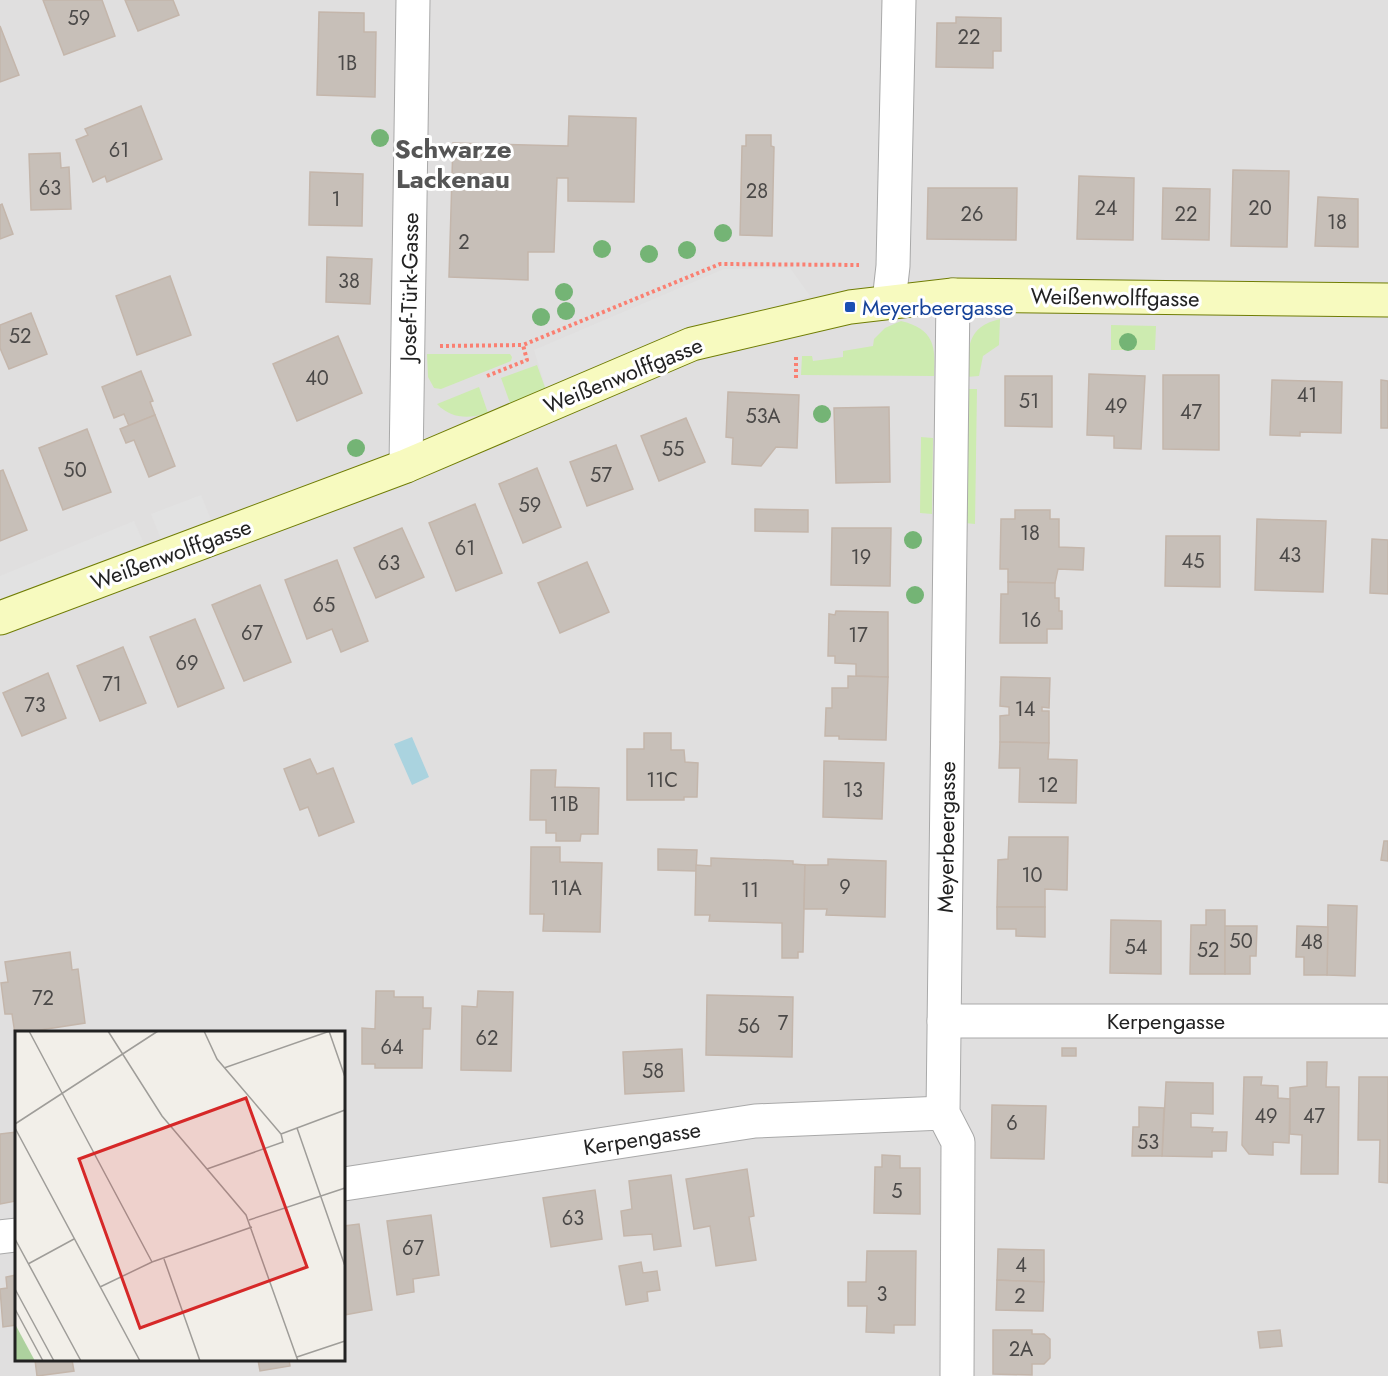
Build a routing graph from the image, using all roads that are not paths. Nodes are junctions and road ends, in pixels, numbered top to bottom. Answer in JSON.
{"nodes":[{"id":1,"x":413,"y":0,"type":"edge"},
{"id":2,"x":899,"y":0,"type":"edge"},
{"id":3,"x":953,"y":295,"type":"junction"},
{"id":4,"x":1388,"y":300,"type":"edge"},
{"id":5,"x":889,"y":301,"type":"junction"},
{"id":6,"x":406,"y":466,"type":"junction"},
{"id":7,"x":0,"y":618,"type":"edge"},
{"id":8,"x":944,"y":1020,"type":"junction"},
{"id":9,"x":1388,"y":1021,"type":"edge"},
{"id":10,"x":943,"y":1113,"type":"junction"},
{"id":11,"x":345,"y":1185,"type":"edge"},
{"id":12,"x":15,"y":1235,"type":"edge"},
{"id":13,"x":0,"y":1237,"type":"edge"},
{"id":14,"x":957,"y":1376,"type":"edge"}],
"edges":[{"from":1,"to":6,"type":"street","name":"Josef-Türk-Gasse"},
{"from":2,"to":5,"type":"street"},
{"from":3,"to":4,"type":"street","name":"Weißenwolffgasse"},
{"from":3,"to":5,"type":"street","name":"Weißenwolffgasse"},
{"from":3,"to":8,"type":"street","name":"Meyerbeergasse"},
{"from":5,"to":6,"type":"street","name":"Weißenwolffgasse"},
{"from":6,"to":7,"type":"street","name":"Weißenwolffgasse"},
{"from":8,"to":9,"type":"street","name":"Kerpengasse"},
{"from":8,"to":10,"type":"street","name":"Meyerbeergasse"},
{"from":10,"to":11,"type":"street","name":"Kerpengasse"},
{"from":10,"to":14,"type":"street","name":"Meyerbeergasse"},
{"from":12,"to":13,"type":"street"}]}
